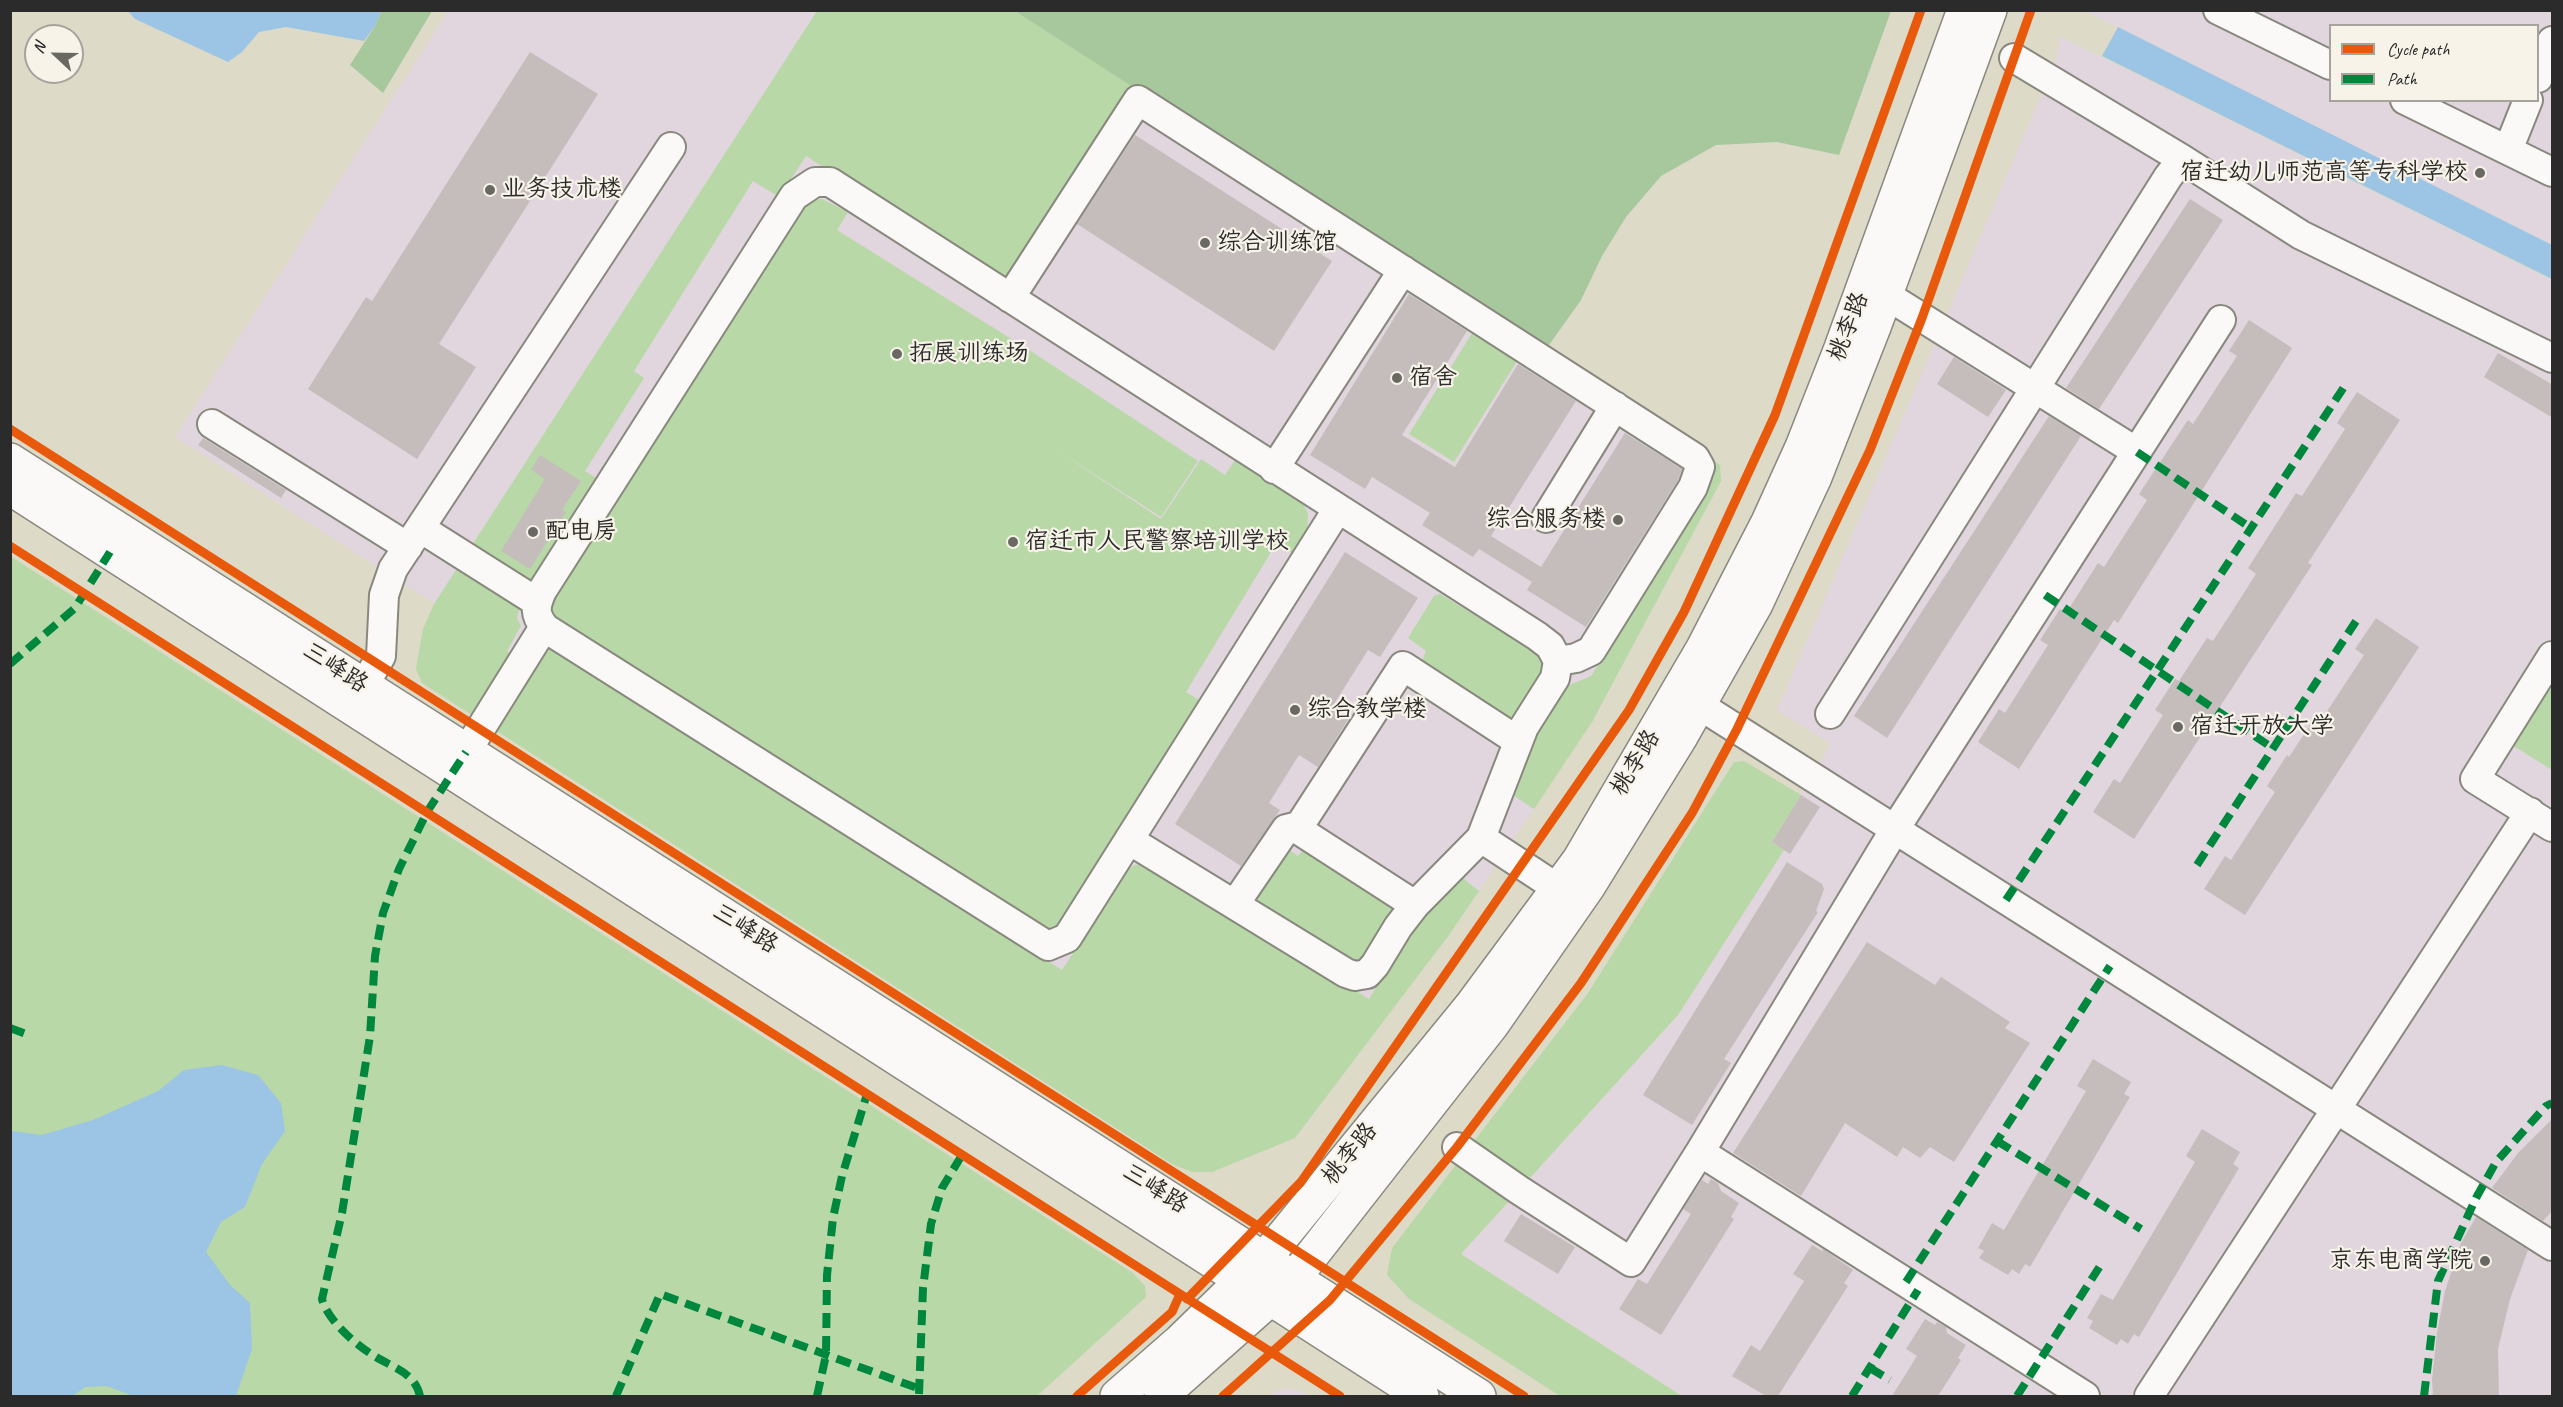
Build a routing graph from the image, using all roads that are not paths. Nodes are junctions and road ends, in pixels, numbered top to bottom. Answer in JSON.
{"nodes":[{"id":1,"x":1964,"y":10,"type":"edge"},
{"id":2,"x":1990,"y":10,"type":"edge"},
{"id":3,"x":2218,"y":10,"type":"edge"},
{"id":4,"x":2553,"y":41,"type":"edge"},
{"id":5,"x":2014,"y":58,"type":"dead end"},
{"id":6,"x":2329,"y":64,"type":"edge"},
{"id":7,"x":2539,"y":76,"type":"edge"},
{"id":8,"x":2409,"y":102,"type":"edge"},
{"id":9,"x":2527,"y":102,"type":"edge"},
{"id":10,"x":671,"y":147,"type":"dead end"},
{"id":11,"x":2508,"y":150,"type":"junction"},
{"id":12,"x":2182,"y":159,"type":"junction"},
{"id":13,"x":2553,"y":171,"type":"edge"},
{"id":14,"x":1403,"y":270,"type":"junction"},
{"id":15,"x":1886,"y":295,"type":"junction"},
{"id":16,"x":1010,"y":298,"type":"junction"},
{"id":17,"x":2221,"y":320,"type":"dead end"},
{"id":18,"x":2553,"y":358,"type":"edge"},
{"id":19,"x":2035,"y":388,"type":"junction"},
{"id":20,"x":1615,"y":406,"type":"junction"},
{"id":21,"x":212,"y":424,"type":"dead end"},
{"id":22,"x":2137,"y":452,"type":"junction"},
{"id":23,"x":10,"y":460,"type":"edge"},
{"id":24,"x":1274,"y":469,"type":"junction"},
{"id":25,"x":10,"y":488,"type":"edge"},
{"id":26,"x":1337,"y":510,"type":"junction"},
{"id":27,"x":1546,"y":518,"type":"dead end"},
{"id":28,"x":414,"y":537,"type":"junction"},
{"id":29,"x":541,"y":615,"type":"junction"},
{"id":30,"x":2553,"y":656,"type":"edge"},
{"id":31,"x":1558,"y":661,"type":"junction"},
{"id":32,"x":357,"y":696,"type":"junction"},
{"id":33,"x":1689,"y":698,"type":"junction"},
{"id":34,"x":1830,"y":714,"type":"dead end"},
{"id":35,"x":1518,"y":741,"type":"junction"},
{"id":36,"x":466,"y":752,"type":"junction"},
{"id":37,"x":2541,"y":820,"type":"edge"},
{"id":38,"x":1298,"y":828,"type":"junction"},
{"id":39,"x":1895,"y":830,"type":"junction"},
{"id":40,"x":1481,"y":838,"type":"junction"},
{"id":41,"x":1129,"y":840,"type":"junction"},
{"id":42,"x":1568,"y":895,"type":"junction"},
{"id":43,"x":1235,"y":904,"type":"junction"},
{"id":44,"x":1415,"y":905,"type":"junction"},
{"id":45,"x":2336,"y":1110,"type":"junction"},
{"id":46,"x":1457,"y":1147,"type":"dead end"},
{"id":47,"x":1700,"y":1152,"type":"junction"},
{"id":48,"x":2553,"y":1246,"type":"edge"},
{"id":49,"x":1265,"y":1258,"type":"junction"},
{"id":50,"x":1295,"y":1277,"type":"junction"},
{"id":51,"x":1241,"y":1281,"type":"junction"},
{"id":52,"x":1270,"y":1300,"type":"junction"},
{"id":53,"x":1117,"y":1396,"type":"edge"},
{"id":54,"x":1161,"y":1396,"type":"edge"},
{"id":55,"x":1422,"y":1396,"type":"edge"},
{"id":56,"x":1479,"y":1396,"type":"edge"},
{"id":57,"x":2085,"y":1396,"type":"edge"},
{"id":58,"x":2149,"y":1396,"type":"edge"}],
"edges":[{"from":1,"to":33,"type":"main road","name":"桃李路"},
{"from":2,"to":15,"type":"main road","name":"桃李路"},
{"from":3,"to":6,"type":"lane"},
{"from":4,"to":7,"type":"lane"},
{"from":5,"to":12,"type":"lane"},
{"from":8,"to":11,"type":"lane"},
{"from":9,"to":11,"type":"lane"},
{"from":10,"to":28,"type":"lane"},
{"from":11,"to":13,"type":"lane"},
{"from":12,"to":18,"type":"lane"},
{"from":12,"to":19,"type":"lane"},
{"from":14,"to":16,"type":"lane"},
{"from":14,"to":20,"type":"lane"},
{"from":14,"to":24,"type":"lane"},
{"from":15,"to":19,"type":"lane"},
{"from":15,"to":33,"type":"main road","name":"桃李路"},
{"from":16,"to":24,"type":"lane"},
{"from":16,"to":29,"type":"lane"},
{"from":17,"to":22,"type":"lane"},
{"from":19,"to":22,"type":"lane"},
{"from":19,"to":34,"type":"lane"},
{"from":20,"to":27,"type":"lane"},
{"from":20,"to":31,"type":"lane"},
{"from":21,"to":28,"type":"lane"},
{"from":22,"to":39,"type":"lane"},
{"from":23,"to":32,"type":"main road","name":"三峰路"},
{"from":24,"to":26,"type":"lane"},
{"from":25,"to":32,"type":"main road","name":"三峰路"},
{"from":26,"to":31,"type":"lane"},
{"from":26,"to":41,"type":"lane"},
{"from":28,"to":29,"type":"lane"},
{"from":28,"to":32,"type":"lane"},
{"from":29,"to":36,"type":"lane"},
{"from":29,"to":41,"type":"lane"},
{"from":30,"to":37,"type":"lane"},
{"from":31,"to":35,"type":"lane"},
{"from":32,"to":36,"type":"main road","name":"三峰路"},
{"from":32,"to":51,"type":"main road","name":"三峰路"},
{"from":33,"to":39,"type":"lane"},
{"from":33,"to":42,"type":"main road","name":"桃李路"},
{"from":35,"to":38,"type":"lane"},
{"from":35,"to":40,"type":"lane"},
{"from":36,"to":49,"type":"main road","name":"三峰路"},
{"from":37,"to":45,"type":"lane"},
{"from":38,"to":43,"type":"lane"},
{"from":38,"to":44,"type":"lane"},
{"from":39,"to":45,"type":"lane"},
{"from":39,"to":47,"type":"lane"},
{"from":40,"to":42,"type":"lane"},
{"from":40,"to":44,"type":"lane"},
{"from":41,"to":43,"type":"lane"},
{"from":42,"to":49,"type":"main road","name":"桃李路"},
{"from":42,"to":50,"type":"main road","name":"桃李路"},
{"from":43,"to":44,"type":"lane"},
{"from":45,"to":48,"type":"lane"},
{"from":45,"to":58,"type":"lane"},
{"from":46,"to":47,"type":"lane"},
{"from":47,"to":57,"type":"lane"},
{"from":49,"to":50,"type":"main road","name":"三峰路"},
{"from":49,"to":51,"type":"main road","name":"桃李路"},
{"from":50,"to":52,"type":"main road","name":"桃李路"},
{"from":50,"to":56,"type":"main road","name":"三峰路"},
{"from":51,"to":52,"type":"main road","name":"三峰路"},
{"from":51,"to":53,"type":"main road","name":"桃李路"},
{"from":52,"to":54,"type":"main road","name":"桃李路"},
{"from":52,"to":55,"type":"main road","name":"三峰路"}]}
